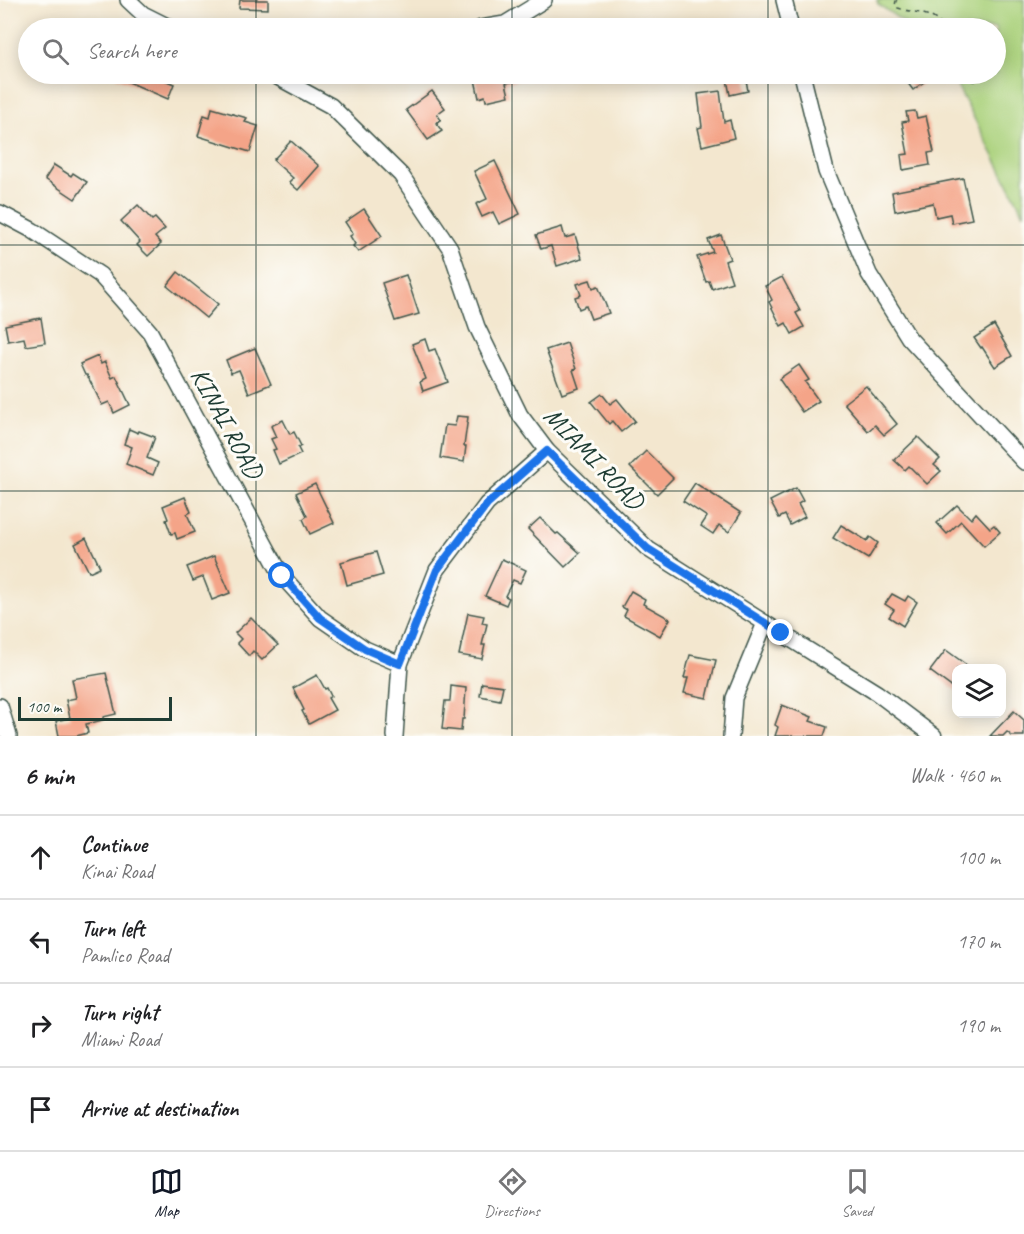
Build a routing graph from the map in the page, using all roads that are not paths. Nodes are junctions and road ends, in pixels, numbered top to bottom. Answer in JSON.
{"nodes":[{"id":1,"x":128,"y":0,"type":"edge"},
{"id":2,"x":544,"y":0,"type":"edge"},
{"id":3,"x":784,"y":0,"type":"edge"},
{"id":4,"x":151,"y":18,"type":"edge"},
{"id":5,"x":515,"y":18,"type":"edge"},
{"id":6,"x":788,"y":18,"type":"edge"},
{"id":7,"x":290,"y":84,"type":"edge"},
{"id":8,"x":804,"y":84,"type":"edge"},
{"id":9,"x":0,"y":213,"type":"edge"},
{"id":10,"x":547,"y":451,"type":"junction"},
{"id":11,"x":1024,"y":462,"type":"edge"},
{"id":12,"x":765,"y":623,"type":"junction"},
{"id":13,"x":400,"y":664,"type":"junction"},
{"id":14,"x":0,"y":706,"type":"edge"},
{"id":15,"x":9,"y":736,"type":"edge"},
{"id":16,"x":395,"y":736,"type":"edge"},
{"id":17,"x":731,"y":736,"type":"edge"},
{"id":18,"x":934,"y":736,"type":"edge"}],
"edges":[{"from":1,"to":4,"type":"street"},
{"from":2,"to":5,"type":"street"},
{"from":3,"to":6,"type":"street"},
{"from":7,"to":10,"type":"street","name":"MIAMI ROAD"},
{"from":8,"to":11,"type":"street"},
{"from":9,"to":13,"type":"street","name":"KINAI ROAD"},
{"from":10,"to":12,"type":"street","name":"MIAMI ROAD"},
{"from":10,"to":13,"type":"street"},
{"from":12,"to":17,"type":"street"},
{"from":12,"to":18,"type":"street","name":"MIAMI ROAD"},
{"from":13,"to":16,"type":"street"},
{"from":14,"to":15,"type":"street"}]}
